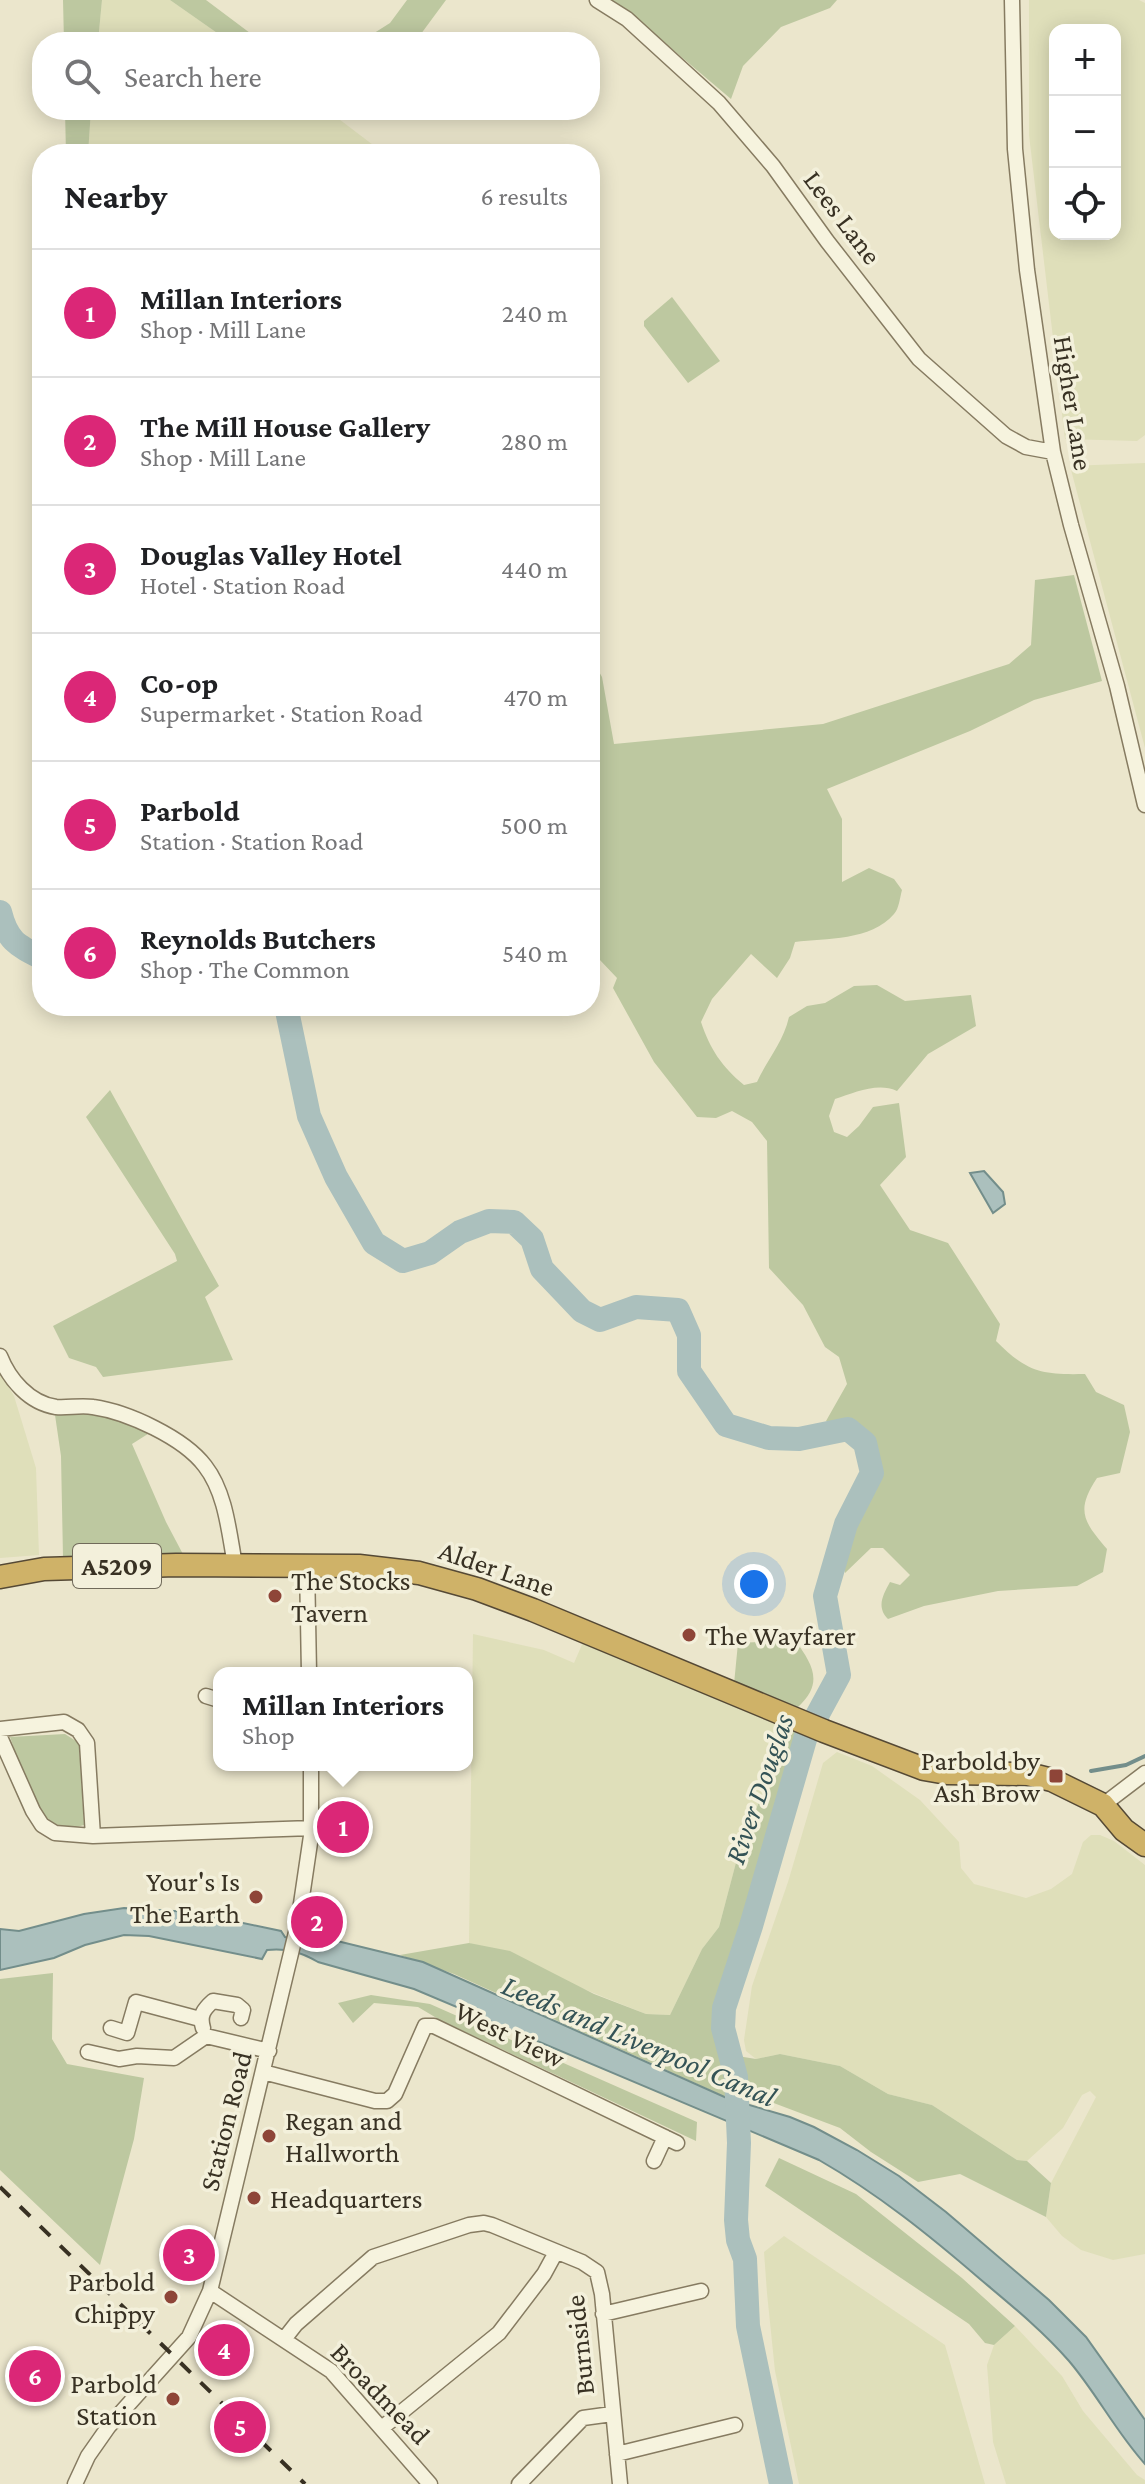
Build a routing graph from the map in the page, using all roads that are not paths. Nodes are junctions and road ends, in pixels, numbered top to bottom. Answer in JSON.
{"nodes":[{"id":1,"x":597,"y":0,"type":"edge"},
{"id":2,"x":1012,"y":0,"type":"edge"},
{"id":3,"x":1053,"y":452,"type":"junction"},
{"id":4,"x":1145,"y":805,"type":"edge"},
{"id":5,"x":0,"y":1356,"type":"edge"},
{"id":6,"x":235,"y":1565,"type":"junction"},
{"id":7,"x":307,"y":1565,"type":"junction"},
{"id":8,"x":0,"y":1577,"type":"edge"},
{"id":9,"x":309,"y":1667,"type":"edge"},
{"id":10,"x":0,"y":1729,"type":"edge"},
{"id":11,"x":0,"y":1737,"type":"edge"},
{"id":12,"x":311,"y":1771,"type":"edge"},
{"id":13,"x":1145,"y":1773,"type":"edge"},
{"id":14,"x":1103,"y":1805,"type":"junction"},
{"id":15,"x":312,"y":1828,"type":"junction"},
{"id":16,"x":93,"y":1836,"type":"junction"},
{"id":17,"x":1145,"y":1845,"type":"edge"},
{"id":18,"x":241,"y":2018,"type":"dead end"},
{"id":19,"x":200,"y":2019,"type":"junction"},
{"id":20,"x":111,"y":2028,"type":"dead end"},
{"id":21,"x":206,"y":2036,"type":"junction"},
{"id":22,"x":269,"y":2051,"type":"junction"},
{"id":23,"x":88,"y":2052,"type":"dead end"},
{"id":24,"x":263,"y":2072,"type":"junction"},
{"id":25,"x":654,"y":2161,"type":"dead end"},
{"id":26,"x":556,"y":2252,"type":"junction"},
{"id":27,"x":210,"y":2291,"type":"junction"},
{"id":28,"x":701,"y":2291,"type":"dead end"},
{"id":29,"x":603,"y":2314,"type":"junction"},
{"id":30,"x":285,"y":2338,"type":"junction"},
{"id":31,"x":612,"y":2414,"type":"junction"},
{"id":32,"x":735,"y":2425,"type":"dead end"},
{"id":33,"x":383,"y":2427,"type":"junction"},
{"id":34,"x":617,"y":2454,"type":"junction"},
{"id":35,"x":75,"y":2484,"type":"edge"},
{"id":36,"x":430,"y":2484,"type":"edge"},
{"id":37,"x":519,"y":2484,"type":"edge"},
{"id":38,"x":620,"y":2484,"type":"edge"}],
"edges":[{"from":1,"to":3,"type":"street","name":"Lees Lane"},
{"from":2,"to":3,"type":"street","name":"Higher Lane"},
{"from":3,"to":4,"type":"street","name":"Higher Lane"},
{"from":5,"to":6,"type":"street"},
{"from":6,"to":7,"type":"highway","name":"Alder Lane","number":"A5209"},
{"from":6,"to":8,"type":"highway","name":"Alder Lane","number":"A5209"},
{"from":7,"to":9,"type":"street"},
{"from":7,"to":14,"type":"highway","name":"Alder Lane","number":"A5209"},
{"from":10,"to":16,"type":"street"},
{"from":11,"to":16,"type":"street"},
{"from":12,"to":15,"type":"street","name":"Station Road"},
{"from":13,"to":14,"type":"street"},
{"from":14,"to":17,"type":"highway","number":"A5209"},
{"from":15,"to":16,"type":"street"},
{"from":15,"to":22,"type":"street","name":"Station Road"},
{"from":18,"to":19,"type":"street"},
{"from":19,"to":20,"type":"street"},
{"from":19,"to":21,"type":"street"},
{"from":21,"to":22,"type":"street"},
{"from":21,"to":23,"type":"street"},
{"from":22,"to":24,"type":"street","name":"Station Road"},
{"from":24,"to":25,"type":"street","name":"West View"},
{"from":24,"to":27,"type":"street","name":"Station Road"},
{"from":26,"to":29,"type":"street","name":"Burnside"},
{"from":26,"to":30,"type":"street","name":"Burnside"},
{"from":26,"to":33,"type":"street"},
{"from":27,"to":30,"type":"street","name":"Broadmead"},
{"from":27,"to":35,"type":"street","name":"Station Road"},
{"from":28,"to":29,"type":"street"},
{"from":29,"to":31,"type":"street","name":"Burnside"},
{"from":30,"to":33,"type":"street","name":"Broadmead"},
{"from":31,"to":34,"type":"street","name":"Burnside"},
{"from":31,"to":37,"type":"street"},
{"from":32,"to":34,"type":"street"},
{"from":33,"to":36,"type":"street","name":"Broadmead"},
{"from":34,"to":38,"type":"street","name":"Burnside"}]}
